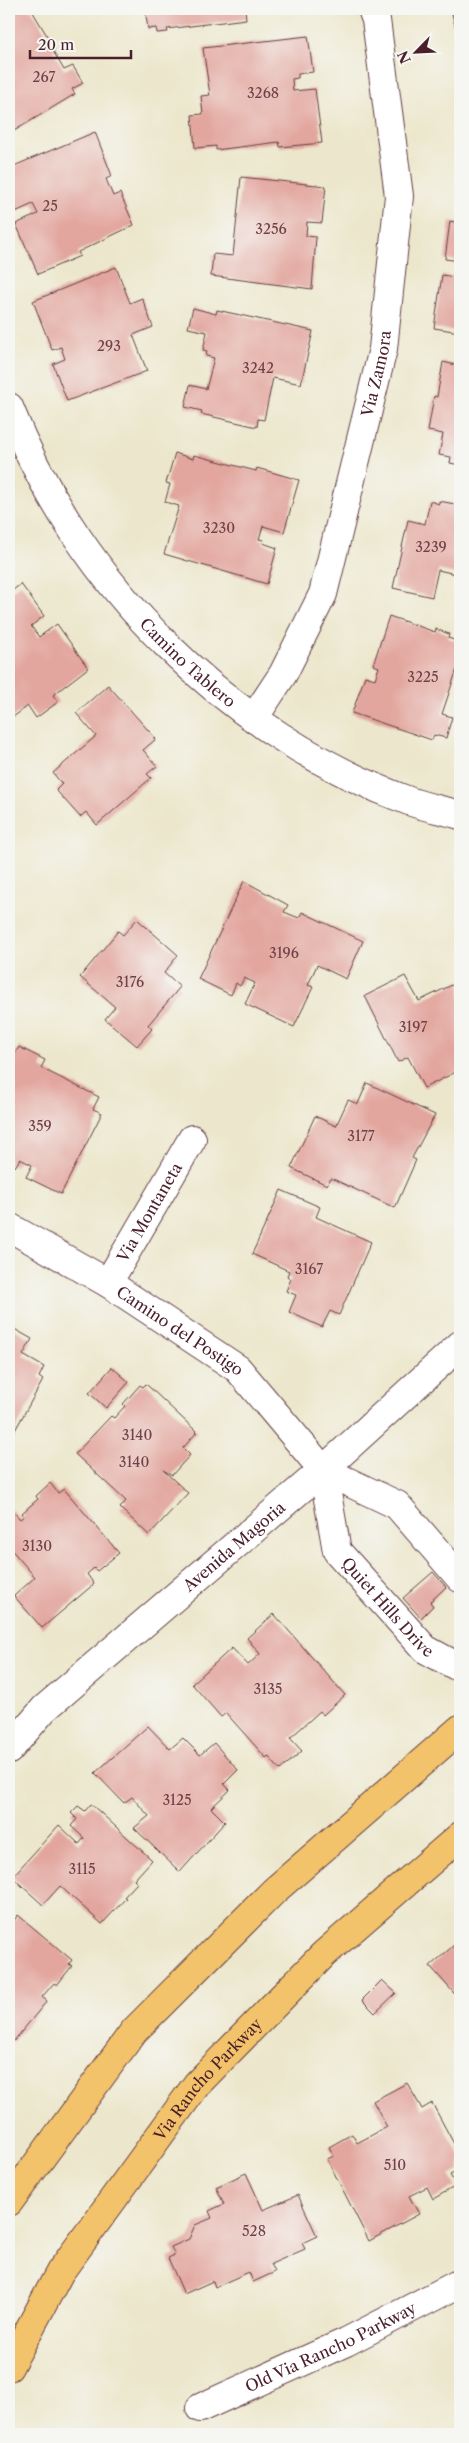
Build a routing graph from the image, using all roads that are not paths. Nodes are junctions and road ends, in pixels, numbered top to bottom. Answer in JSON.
{"nodes":[{"id":1,"x":372,"y":9,"type":"edge"},
{"id":2,"x":9,"y":407,"type":"edge"},
{"id":3,"x":254,"y":718,"type":"junction"},
{"id":4,"x":460,"y":815,"type":"edge"},
{"id":5,"x":192,"y":1139,"type":"dead end"},
{"id":6,"x":9,"y":1227,"type":"edge"},
{"id":7,"x":108,"y":1283,"type":"junction"},
{"id":8,"x":460,"y":1345,"type":"edge"},
{"id":9,"x":323,"y":1470,"type":"junction"},
{"id":10,"x":460,"y":1578,"type":"edge"},
{"id":11,"x":460,"y":1668,"type":"edge"},
{"id":12,"x":460,"y":1729,"type":"edge"},
{"id":13,"x":9,"y":1750,"type":"edge"},
{"id":14,"x":460,"y":1836,"type":"edge"},
{"id":15,"x":9,"y":2202,"type":"edge"},
{"id":16,"x":460,"y":2283,"type":"edge"},
{"id":17,"x":9,"y":2368,"type":"edge"},
{"id":18,"x":200,"y":2408,"type":"dead end"}],
"edges":[{"from":1,"to":3,"type":"street","name":"Via Zamora"},
{"from":2,"to":3,"type":"street","name":"Camino Tablero"},
{"from":3,"to":4,"type":"street","name":"Camino Tablero"},
{"from":5,"to":7,"type":"street","name":"Via Montaneta"},
{"from":6,"to":7,"type":"street","name":"Camino del Postigo"},
{"from":7,"to":9,"type":"street","name":"Camino del Postigo"},
{"from":8,"to":9,"type":"street","name":"Avenida Magoria"},
{"from":9,"to":10,"type":"street"},
{"from":9,"to":11,"type":"street","name":"Quiet Hills Drive"},
{"from":9,"to":13,"type":"street","name":"Avenida Magoria"},
{"from":12,"to":15,"type":"main road"},
{"from":14,"to":17,"type":"main road","name":"Via Rancho Parkway"},
{"from":16,"to":18,"type":"street","name":"Old Via Rancho Parkway"}]}
